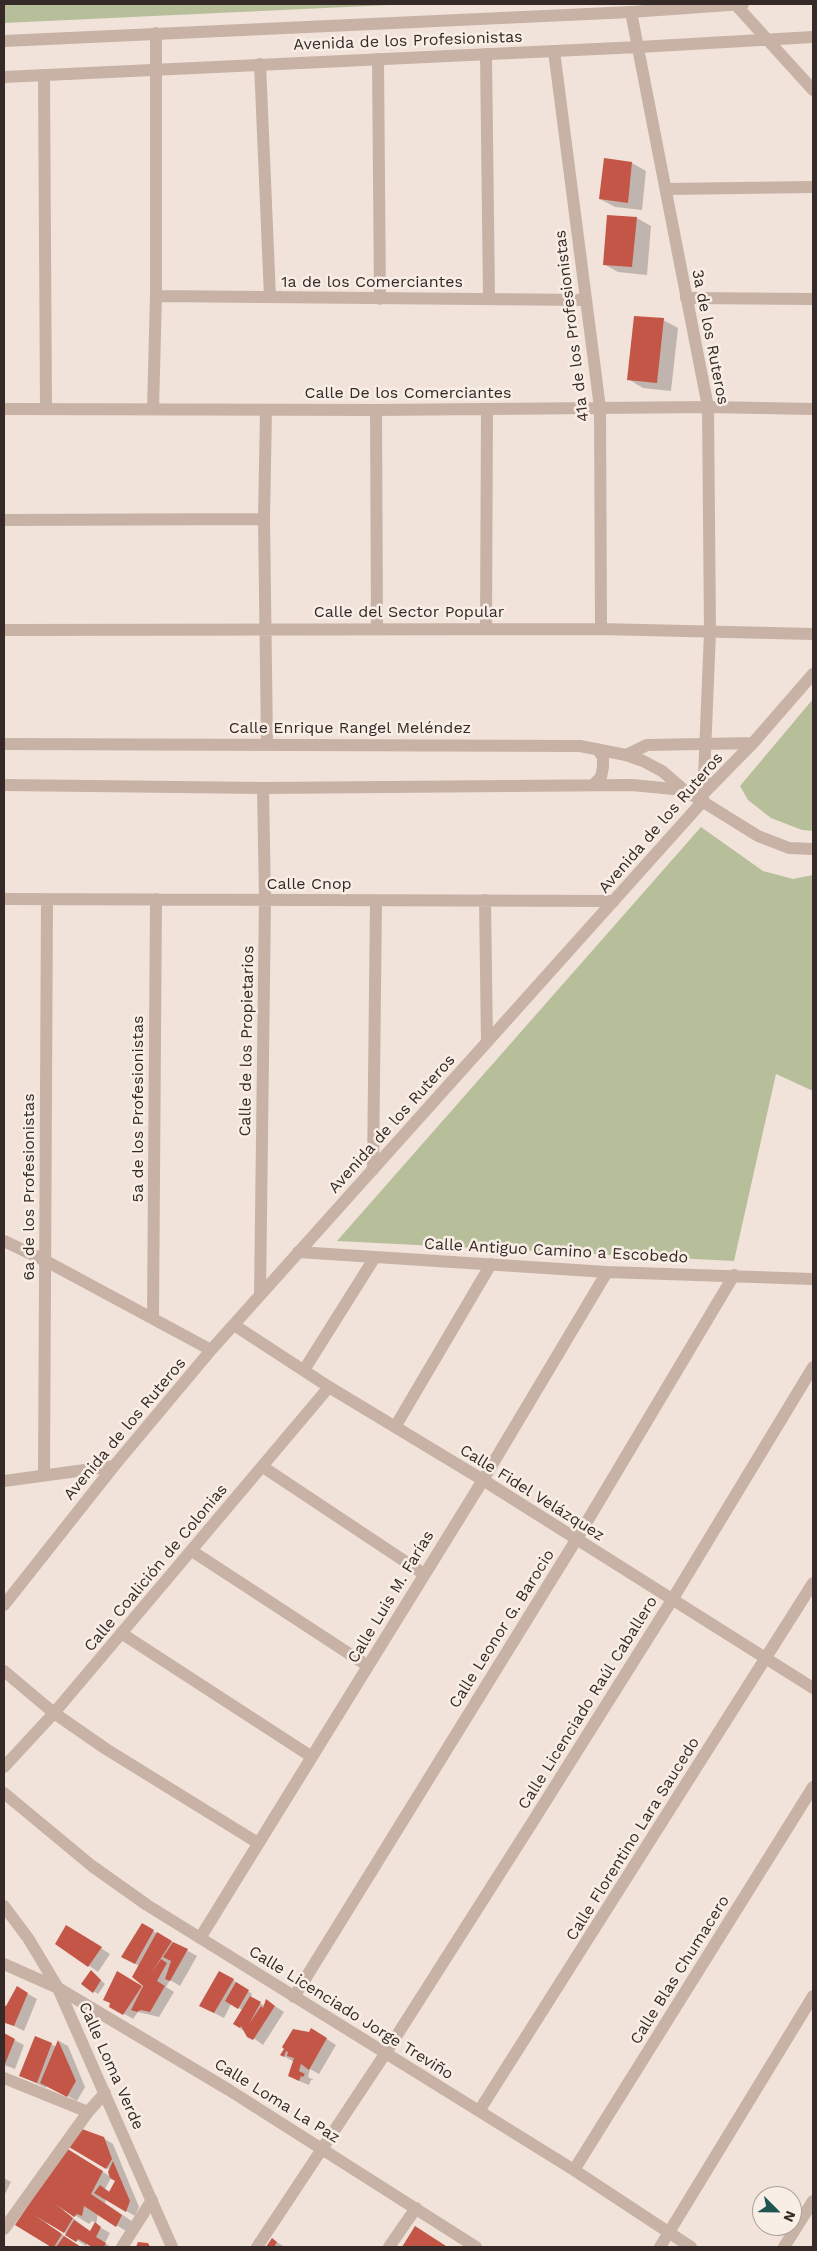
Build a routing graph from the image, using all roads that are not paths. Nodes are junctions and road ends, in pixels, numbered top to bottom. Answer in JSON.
{"nodes":[{"id":1,"x":735,"y":4,"type":"edge"},
{"id":2,"x":746,"y":4,"type":"edge"},
{"id":3,"x":631,"y":12,"type":"junction"},
{"id":4,"x":156,"y":34,"type":"junction"},
{"id":5,"x":813,"y":38,"type":"edge"},
{"id":6,"x":766,"y":39,"type":"junction"},
{"id":7,"x":4,"y":41,"type":"edge"},
{"id":8,"x":639,"y":47,"type":"junction"},
{"id":9,"x":554,"y":51,"type":"junction"},
{"id":10,"x":486,"y":54,"type":"junction"},
{"id":11,"x":378,"y":59,"type":"junction"},
{"id":12,"x":260,"y":64,"type":"junction"},
{"id":13,"x":157,"y":70,"type":"junction"},
{"id":14,"x":44,"y":75,"type":"junction"},
{"id":15,"x":4,"y":77,"type":"edge"},
{"id":16,"x":813,"y":90,"type":"edge"},
{"id":17,"x":813,"y":187,"type":"edge"},
{"id":18,"x":666,"y":189,"type":"junction"},
{"id":19,"x":156,"y":296,"type":"junction"},
{"id":20,"x":270,"y":297,"type":"junction"},
{"id":21,"x":489,"y":298,"type":"junction"},
{"id":22,"x":686,"y":298,"type":"junction"},
{"id":23,"x":380,"y":299,"type":"junction"},
{"id":24,"x":813,"y":299,"type":"edge"},
{"id":25,"x":586,"y":300,"type":"junction"},
{"id":26,"x":708,"y":407,"type":"junction"},
{"id":27,"x":600,"y":408,"type":"junction"},
{"id":28,"x":4,"y":409,"type":"edge"},
{"id":29,"x":46,"y":409,"type":"junction"},
{"id":30,"x":153,"y":409,"type":"junction"},
{"id":31,"x":487,"y":409,"type":"junction"},
{"id":32,"x":813,"y":409,"type":"edge"},
{"id":33,"x":266,"y":410,"type":"junction"},
{"id":34,"x":376,"y":410,"type":"junction"},
{"id":35,"x":264,"y":519,"type":"junction"},
{"id":36,"x":4,"y":520,"type":"edge"},
{"id":37,"x":378,"y":628,"type":"junction"},
{"id":38,"x":486,"y":628,"type":"junction"},
{"id":39,"x":266,"y":629,"type":"junction"},
{"id":40,"x":601,"y":629,"type":"junction"},
{"id":41,"x":4,"y":630,"type":"edge"},
{"id":42,"x":710,"y":632,"type":"junction"},
{"id":43,"x":813,"y":634,"type":"edge"},
{"id":44,"x":813,"y":674,"type":"edge"},
{"id":45,"x":706,"y":743,"type":"junction"},
{"id":46,"x":753,"y":743,"type":"junction"},
{"id":47,"x":4,"y":744,"type":"edge"},
{"id":48,"x":267,"y":744,"type":"junction"},
{"id":49,"x":597,"y":748,"type":"junction"},
{"id":50,"x":626,"y":755,"type":"junction"},
{"id":51,"x":594,"y":784,"type":"junction"},
{"id":52,"x":4,"y":785,"type":"edge"},
{"id":53,"x":263,"y":788,"type":"junction"},
{"id":54,"x":684,"y":790,"type":"junction"},
{"id":55,"x":704,"y":796,"type":"junction"},
{"id":56,"x":813,"y":849,"type":"edge"},
{"id":57,"x":4,"y":899,"type":"edge"},
{"id":58,"x":47,"y":900,"type":"junction"},
{"id":59,"x":156,"y":900,"type":"junction"},
{"id":60,"x":265,"y":900,"type":"junction"},
{"id":61,"x":486,"y":900,"type":"junction"},
{"id":62,"x":376,"y":901,"type":"junction"},
{"id":63,"x":614,"y":901,"type":"junction"},
{"id":64,"x":488,"y":1042,"type":"junction"},
{"id":65,"x":373,"y":1170,"type":"junction"},
{"id":66,"x":4,"y":1241,"type":"edge"},
{"id":67,"x":298,"y":1252,"type":"junction"},
{"id":68,"x":375,"y":1257,"type":"junction"},
{"id":69,"x":44,"y":1260,"type":"junction"},
{"id":70,"x":491,"y":1264,"type":"junction"},
{"id":71,"x":607,"y":1272,"type":"junction"},
{"id":72,"x":734,"y":1275,"type":"junction"},
{"id":73,"x":813,"y":1279,"type":"edge"},
{"id":74,"x":260,"y":1295,"type":"junction"},
{"id":75,"x":153,"y":1318,"type":"junction"},
{"id":76,"x":234,"y":1324,"type":"junction"},
{"id":77,"x":211,"y":1350,"type":"junction"},
{"id":78,"x":813,"y":1367,"type":"edge"},
{"id":79,"x":304,"y":1370,"type":"junction"},
{"id":80,"x":330,"y":1387,"type":"junction"},
{"id":81,"x":395,"y":1427,"type":"junction"},
{"id":82,"x":114,"y":1466,"type":"junction"},
{"id":83,"x":262,"y":1467,"type":"junction"},
{"id":84,"x":44,"y":1475,"type":"junction"},
{"id":85,"x":483,"y":1480,"type":"junction"},
{"id":86,"x":4,"y":1481,"type":"edge"},
{"id":87,"x":576,"y":1540,"type":"junction"},
{"id":88,"x":192,"y":1551,"type":"junction"},
{"id":89,"x":424,"y":1574,"type":"junction"},
{"id":90,"x":813,"y":1583,"type":"edge"},
{"id":91,"x":672,"y":1600,"type":"junction"},
{"id":92,"x":4,"y":1605,"type":"edge"},
{"id":93,"x":121,"y":1633,"type":"junction"},
{"id":94,"x":766,"y":1660,"type":"junction"},
{"id":95,"x":368,"y":1666,"type":"junction"},
{"id":96,"x":4,"y":1671,"type":"edge"},
{"id":97,"x":813,"y":1688,"type":"edge"},
{"id":98,"x":54,"y":1712,"type":"junction"},
{"id":99,"x":312,"y":1757,"type":"junction"},
{"id":100,"x":4,"y":1767,"type":"edge"},
{"id":101,"x":813,"y":1787,"type":"edge"},
{"id":102,"x":4,"y":1792,"type":"edge"},
{"id":103,"x":258,"y":1843,"type":"junction"},
{"id":104,"x":4,"y":1906,"type":"edge"},
{"id":105,"x":200,"y":1938,"type":"junction"},
{"id":106,"x":4,"y":1964,"type":"edge"},
{"id":107,"x":58,"y":1988,"type":"junction"},
{"id":108,"x":813,"y":1996,"type":"edge"},
{"id":109,"x":294,"y":1997,"type":"junction"},
{"id":110,"x":385,"y":2054,"type":"junction"},
{"id":111,"x":4,"y":2078,"type":"edge"},
{"id":112,"x":105,"y":2093,"type":"junction"},
{"id":113,"x":478,"y":2111,"type":"junction"},
{"id":114,"x":88,"y":2112,"type":"junction"},
{"id":115,"x":324,"y":2148,"type":"junction"},
{"id":116,"x":574,"y":2170,"type":"junction"},
{"id":117,"x":152,"y":2200,"type":"junction"},
{"id":118,"x":813,"y":2201,"type":"edge"},
{"id":119,"x":416,"y":2208,"type":"junction"},
{"id":120,"x":4,"y":2229,"type":"edge"},
{"id":121,"x":668,"y":2234,"type":"junction"},
{"id":122,"x":122,"y":2247,"type":"edge"},
{"id":123,"x":172,"y":2247,"type":"edge"},
{"id":124,"x":257,"y":2247,"type":"edge"},
{"id":125,"x":389,"y":2247,"type":"edge"},
{"id":126,"x":476,"y":2247,"type":"edge"},
{"id":127,"x":660,"y":2247,"type":"edge"},
{"id":128,"x":691,"y":2247,"type":"edge"},
{"id":129,"x":784,"y":2247,"type":"edge"}],
"edges":[{"from":1,"to":2,"type":"street","name":"Avenida de los Profesionistas"},
{"from":1,"to":3,"type":"street","name":"Avenida de los Profesionistas"},
{"from":1,"to":6,"type":"street"},
{"from":3,"to":4,"type":"street","name":"Avenida de los Profesionistas"},
{"from":3,"to":8,"type":"street","name":"3a de los Ruteros"},
{"from":4,"to":7,"type":"street","name":"Avenida de los Profesionistas"},
{"from":4,"to":13,"type":"street"},
{"from":5,"to":6,"type":"street","name":"Avenida de los Profesionistas"},
{"from":6,"to":8,"type":"street","name":"Avenida de los Profesionistas"},
{"from":6,"to":16,"type":"street"},
{"from":8,"to":9,"type":"street","name":"Avenida de los Profesionistas"},
{"from":8,"to":18,"type":"street","name":"3a de los Ruteros"},
{"from":9,"to":10,"type":"street","name":"Avenida de los Profesionistas"},
{"from":9,"to":25,"type":"street","name":"41a de los Profesionistas"},
{"from":10,"to":11,"type":"street","name":"Avenida de los Profesionistas"},
{"from":10,"to":21,"type":"street"},
{"from":11,"to":12,"type":"street","name":"Avenida de los Profesionistas"},
{"from":11,"to":23,"type":"street"},
{"from":12,"to":13,"type":"street","name":"Avenida de los Profesionistas"},
{"from":12,"to":20,"type":"street"},
{"from":13,"to":14,"type":"street","name":"Avenida de los Profesionistas"},
{"from":13,"to":19,"type":"street"},
{"from":14,"to":15,"type":"street","name":"Avenida de los Profesionistas"},
{"from":14,"to":29,"type":"street"},
{"from":17,"to":18,"type":"street"},
{"from":18,"to":22,"type":"street","name":"3a de los Ruteros"},
{"from":19,"to":20,"type":"street","name":"1a de los Comerciantes"},
{"from":19,"to":30,"type":"street"},
{"from":20,"to":23,"type":"street","name":"1a de los Comerciantes"},
{"from":21,"to":23,"type":"street","name":"1a de los Comerciantes"},
{"from":21,"to":25,"type":"street","name":"1a de los Comerciantes"},
{"from":22,"to":24,"type":"street"},
{"from":22,"to":26,"type":"street","name":"3a de los Ruteros"},
{"from":25,"to":27,"type":"street","name":"41a de los Profesionistas"},
{"from":26,"to":27,"type":"street","name":"Calle De los Comerciantes"},
{"from":26,"to":32,"type":"street","name":"Calle De los Comerciantes"},
{"from":26,"to":42,"type":"street","name":"3a de los Ruteros"},
{"from":27,"to":31,"type":"street","name":"Calle De los Comerciantes"},
{"from":27,"to":40,"type":"street","name":"41a de los Profesionistas"},
{"from":28,"to":29,"type":"street","name":"Calle De los Comerciantes"},
{"from":29,"to":30,"type":"street","name":"Calle De los Comerciantes"},
{"from":30,"to":33,"type":"street","name":"Calle De los Comerciantes"},
{"from":31,"to":34,"type":"street","name":"Calle De los Comerciantes"},
{"from":31,"to":38,"type":"street"},
{"from":33,"to":34,"type":"street","name":"Calle De los Comerciantes"},
{"from":33,"to":35,"type":"street"},
{"from":34,"to":37,"type":"street"},
{"from":35,"to":36,"type":"street"},
{"from":35,"to":39,"type":"street"},
{"from":37,"to":38,"type":"street","name":"Calle del Sector Popular"},
{"from":37,"to":39,"type":"street","name":"Calle del Sector Popular"},
{"from":38,"to":40,"type":"street","name":"Calle del Sector Popular"},
{"from":39,"to":41,"type":"street","name":"Calle del Sector Popular"},
{"from":39,"to":48,"type":"street"},
{"from":40,"to":42,"type":"street","name":"Calle del Sector Popular"},
{"from":42,"to":43,"type":"street","name":"Calle del Sector Popular"},
{"from":42,"to":45,"type":"street","name":"3a de los Ruteros"},
{"from":44,"to":46,"type":"street","name":"Avenida de los Ruteros"},
{"from":45,"to":46,"type":"street"},
{"from":45,"to":50,"type":"street"},
{"from":45,"to":55,"type":"street","name":"3a de los Ruteros"},
{"from":46,"to":55,"type":"street","name":"Avenida de los Ruteros"},
{"from":47,"to":48,"type":"street","name":"Calle Enrique Rangel Meléndez"},
{"from":48,"to":49,"type":"street","name":"Calle Enrique Rangel Meléndez"},
{"from":49,"to":50,"type":"street","name":"Calle Enrique Rangel Meléndez"},
{"from":49,"to":51,"type":"street"},
{"from":50,"to":54,"type":"street","name":"Calle Enrique Rangel Meléndez"},
{"from":51,"to":53,"type":"street","name":"Calle Enrique Rangel Meléndez"},
{"from":51,"to":54,"type":"street","name":"Calle Enrique Rangel Meléndez"},
{"from":52,"to":53,"type":"street","name":"Calle Enrique Rangel Meléndez"},
{"from":53,"to":60,"type":"street","name":"Calle de los Propietarios"},
{"from":54,"to":55,"type":"street","name":"Calle Enrique Rangel Meléndez"},
{"from":55,"to":56,"type":"street","name":"Calle Enrique Rangel Meléndez"},
{"from":55,"to":63,"type":"street","name":"Avenida de los Ruteros"},
{"from":57,"to":58,"type":"street","name":"Calle Cnop"},
{"from":58,"to":59,"type":"street","name":"Calle Cnop"},
{"from":58,"to":69,"type":"street","name":"6a de los Profesionistas"},
{"from":59,"to":60,"type":"street","name":"Calle Cnop"},
{"from":59,"to":75,"type":"street","name":"5a de los Profesionistas"},
{"from":60,"to":62,"type":"street","name":"Calle Cnop"},
{"from":60,"to":74,"type":"street","name":"Calle de los Propietarios"},
{"from":61,"to":62,"type":"street","name":"Calle Cnop"},
{"from":61,"to":63,"type":"street","name":"Calle Cnop"},
{"from":61,"to":64,"type":"street"},
{"from":62,"to":65,"type":"street"},
{"from":63,"to":64,"type":"street","name":"Avenida de los Ruteros"},
{"from":64,"to":65,"type":"street","name":"Avenida de los Ruteros"},
{"from":65,"to":67,"type":"street","name":"Avenida de los Ruteros"},
{"from":66,"to":69,"type":"street"},
{"from":67,"to":68,"type":"street","name":"Calle Antiguo Camino a Escobedo"},
{"from":67,"to":74,"type":"street","name":"Avenida de los Ruteros"},
{"from":68,"to":70,"type":"street","name":"Calle Antiguo Camino a Escobedo"},
{"from":68,"to":79,"type":"street"},
{"from":69,"to":75,"type":"street"},
{"from":69,"to":84,"type":"street","name":"6a de los Profesionistas"},
{"from":70,"to":71,"type":"street","name":"Calle Antiguo Camino a Escobedo"},
{"from":70,"to":81,"type":"street"},
{"from":71,"to":72,"type":"street","name":"Calle Antiguo Camino a Escobedo"},
{"from":71,"to":85,"type":"street","name":"Calle Luis M. Farías"},
{"from":72,"to":73,"type":"street","name":"Calle Antiguo Camino a Escobedo"},
{"from":72,"to":87,"type":"street","name":"Calle Leonor G. Barocio"},
{"from":74,"to":76,"type":"street","name":"Avenida de los Ruteros"},
{"from":75,"to":77,"type":"street"},
{"from":76,"to":77,"type":"street","name":"Avenida de los Ruteros"},
{"from":76,"to":79,"type":"street","name":"Calle Fidel Velázquez"},
{"from":77,"to":82,"type":"street","name":"Avenida de los Ruteros"},
{"from":78,"to":91,"type":"street","name":"Calle Licenciado Raúl Caballero"},
{"from":79,"to":80,"type":"street","name":"Calle Fidel Velázquez"},
{"from":80,"to":81,"type":"street","name":"Calle Fidel Velázquez"},
{"from":80,"to":83,"type":"street","name":"Calle Coalición de Colonias"},
{"from":81,"to":85,"type":"street","name":"Calle Fidel Velázquez"},
{"from":82,"to":84,"type":"street"},
{"from":82,"to":92,"type":"street","name":"Avenida de los Ruteros"},
{"from":83,"to":88,"type":"street","name":"Calle Coalición de Colonias"},
{"from":83,"to":89,"type":"street"},
{"from":84,"to":86,"type":"street"},
{"from":85,"to":87,"type":"street","name":"Calle Fidel Velázquez"},
{"from":85,"to":89,"type":"street","name":"Calle Luis M. Farías"},
{"from":87,"to":91,"type":"street","name":"Calle Fidel Velázquez"},
{"from":87,"to":109,"type":"street","name":"Calle Leonor G. Barocio"},
{"from":88,"to":93,"type":"street","name":"Calle Coalición de Colonias"},
{"from":88,"to":95,"type":"street"},
{"from":89,"to":95,"type":"street","name":"Calle Luis M. Farías"},
{"from":90,"to":94,"type":"street","name":"Calle Florentino Lara Saucedo"},
{"from":91,"to":94,"type":"street","name":"Calle Fidel Velázquez"},
{"from":91,"to":110,"type":"street","name":"Calle Licenciado Raúl Caballero"},
{"from":93,"to":98,"type":"street","name":"Calle Coalición de Colonias"},
{"from":93,"to":99,"type":"street"},
{"from":94,"to":97,"type":"street","name":"Calle Fidel Velázquez"},
{"from":94,"to":113,"type":"street","name":"Calle Florentino Lara Saucedo"},
{"from":95,"to":99,"type":"street","name":"Calle Luis M. Farías"},
{"from":96,"to":98,"type":"street"},
{"from":98,"to":100,"type":"street","name":"Calle Coalición de Colonias"},
{"from":98,"to":103,"type":"street"},
{"from":99,"to":103,"type":"street","name":"Calle Luis M. Farías"},
{"from":101,"to":116,"type":"street","name":"Calle Blas Chumacero"},
{"from":102,"to":105,"type":"street","name":"Calle Licenciado Jorge Treviño"},
{"from":103,"to":105,"type":"street","name":"Calle Luis M. Farías"},
{"from":104,"to":107,"type":"street","name":"Calle Loma Verde"},
{"from":105,"to":109,"type":"street","name":"Calle Licenciado Jorge Treviño"},
{"from":106,"to":107,"type":"street","name":"Calle Loma La Paz"},
{"from":107,"to":112,"type":"street","name":"Calle Loma Verde"},
{"from":107,"to":115,"type":"street","name":"Calle Loma La Paz"},
{"from":108,"to":121,"type":"street"},
{"from":109,"to":110,"type":"street","name":"Calle Licenciado Jorge Treviño"},
{"from":110,"to":113,"type":"street","name":"Calle Licenciado Jorge Treviño"},
{"from":110,"to":115,"type":"street","name":"Calle Licenciado Raúl Caballero"},
{"from":111,"to":114,"type":"street"},
{"from":112,"to":114,"type":"street"},
{"from":112,"to":117,"type":"street","name":"Calle Loma Verde"},
{"from":113,"to":116,"type":"street","name":"Calle Licenciado Jorge Treviño"},
{"from":114,"to":120,"type":"street"},
{"from":115,"to":119,"type":"street","name":"Calle Loma La Paz"},
{"from":115,"to":124,"type":"street","name":"Calle Licenciado Raúl Caballero"},
{"from":116,"to":121,"type":"street","name":"Calle Licenciado Jorge Treviño"},
{"from":117,"to":122,"type":"street"},
{"from":117,"to":123,"type":"street","name":"Calle Loma Verde"},
{"from":118,"to":129,"type":"street"},
{"from":119,"to":125,"type":"street"},
{"from":119,"to":126,"type":"street","name":"Calle Loma La Paz"},
{"from":121,"to":127,"type":"street"},
{"from":121,"to":128,"type":"street","name":"Calle Licenciado Jorge Treviño"}]}
